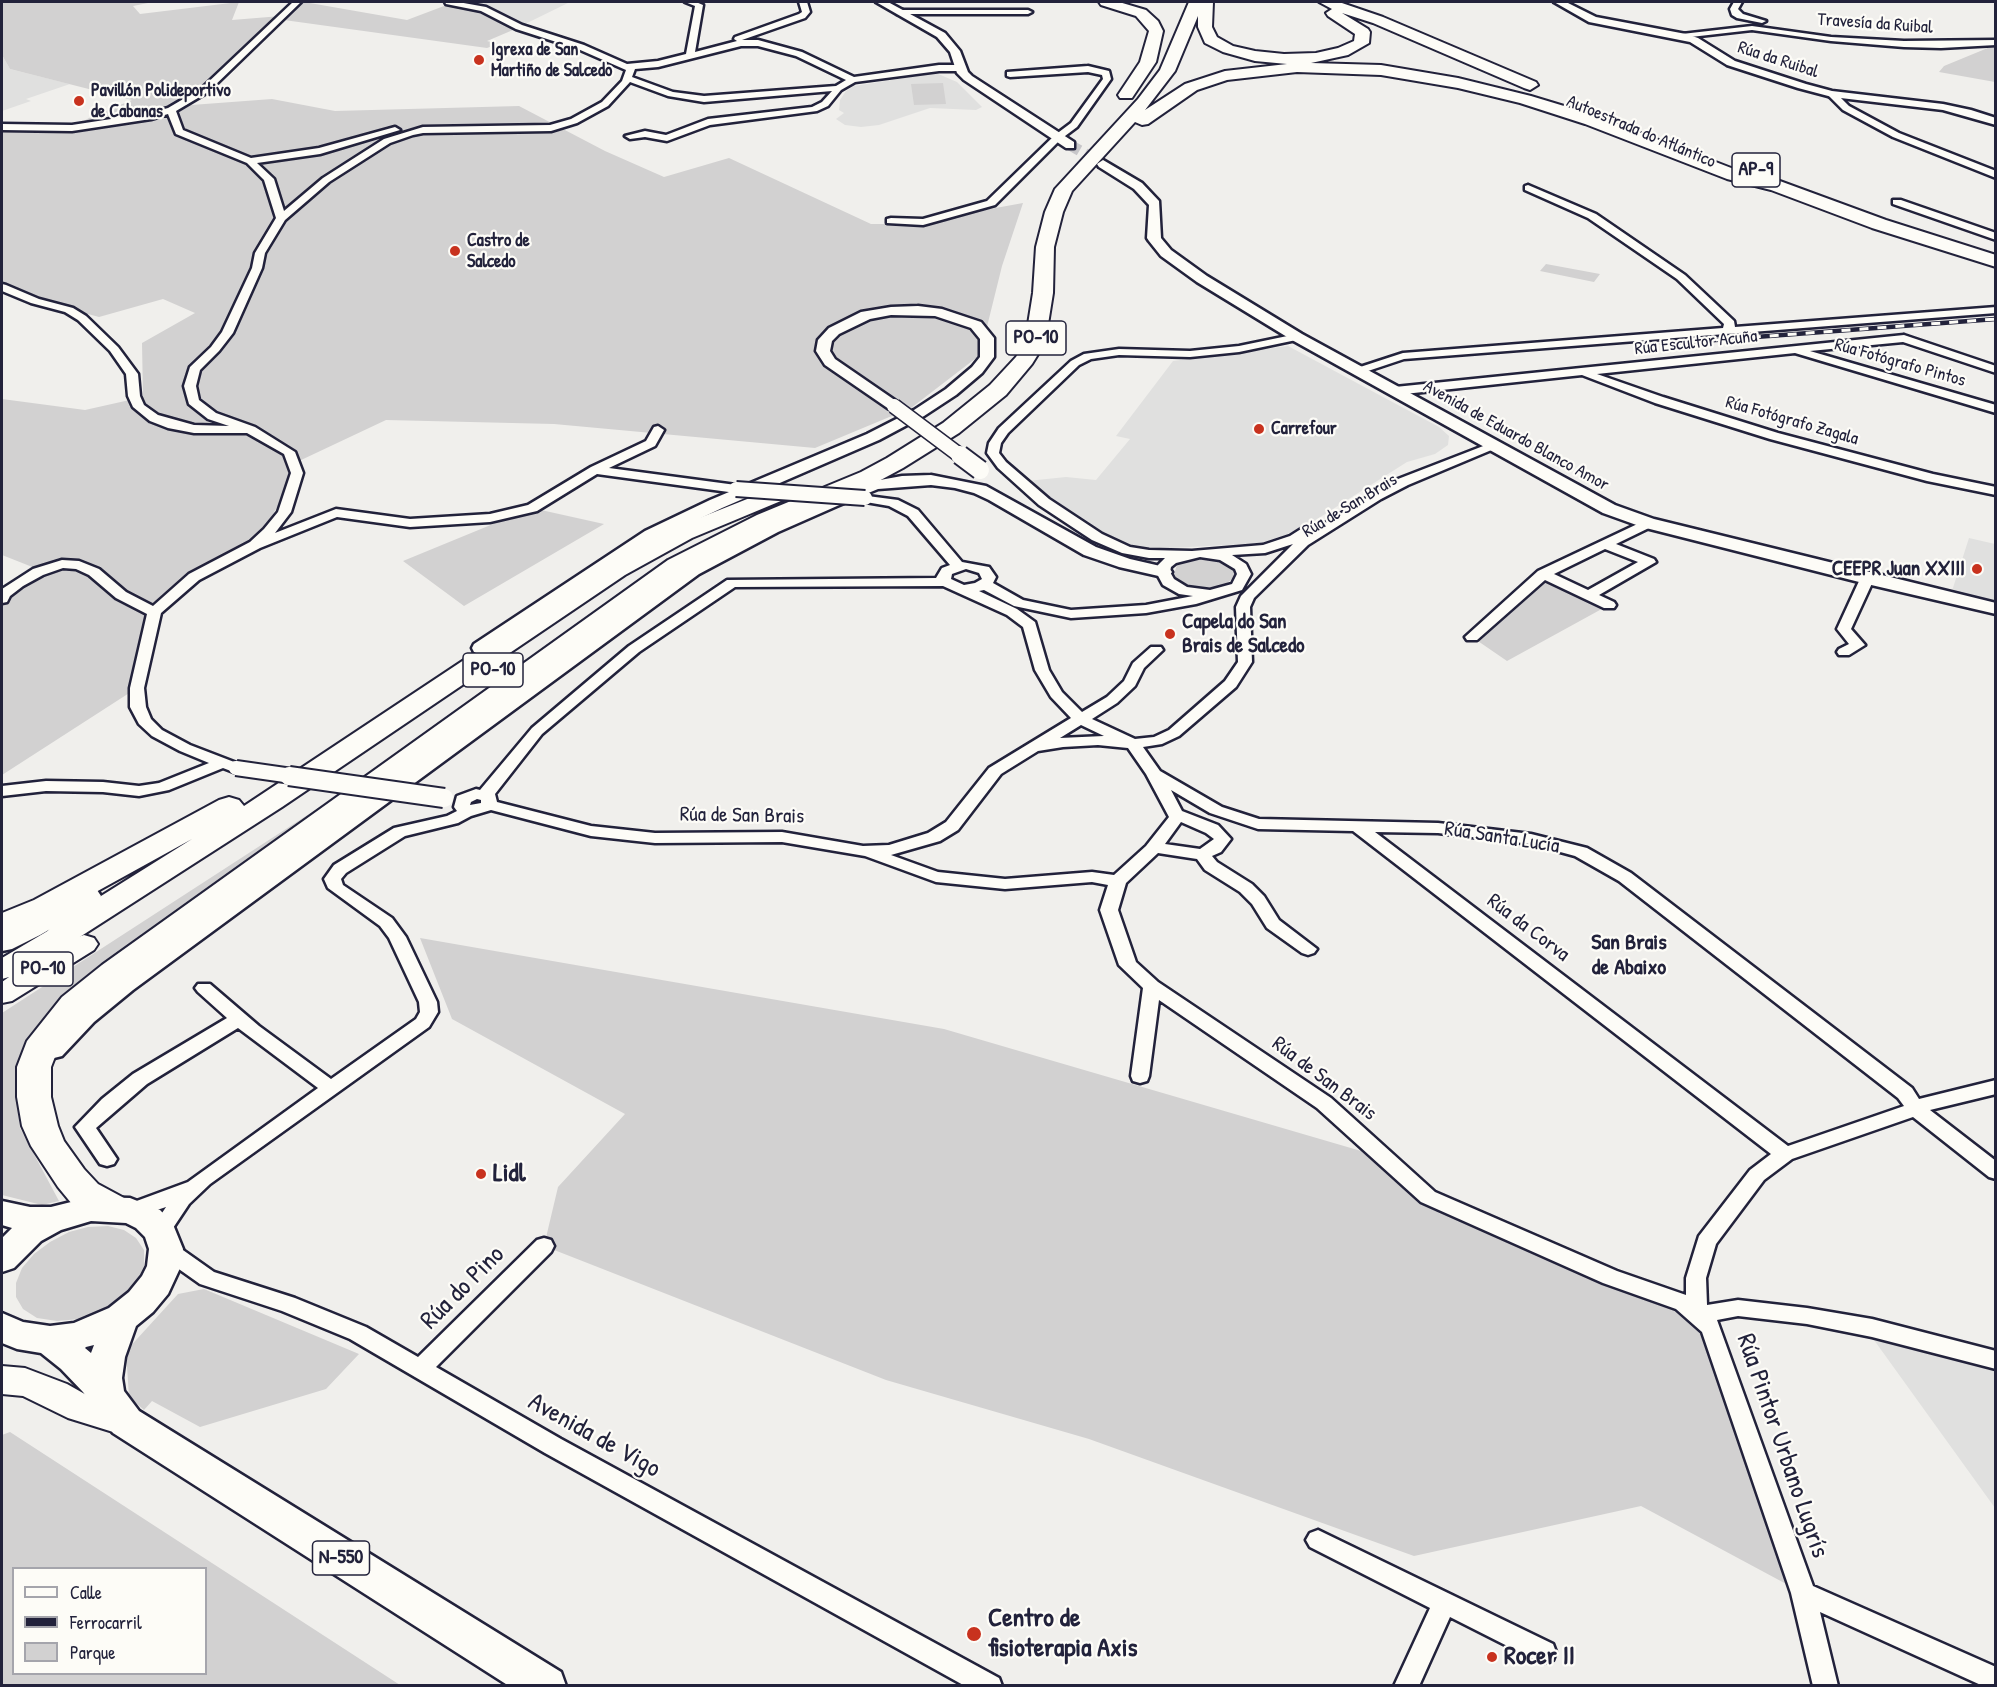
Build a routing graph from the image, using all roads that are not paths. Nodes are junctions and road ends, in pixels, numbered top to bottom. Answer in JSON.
{"nodes":[{"id":1,"x":297,"y":2,"type":"edge"},
{"id":2,"x":448,"y":2,"type":"edge"},
{"id":3,"x":689,"y":2,"type":"edge"},
{"id":4,"x":803,"y":2,"type":"edge"},
{"id":5,"x":881,"y":2,"type":"edge"},
{"id":6,"x":1106,"y":2,"type":"edge"},
{"id":7,"x":1183,"y":2,"type":"edge"},
{"id":8,"x":1196,"y":2,"type":"edge"},
{"id":9,"x":1206,"y":2,"type":"edge"},
{"id":10,"x":1308,"y":2,"type":"edge"},
{"id":11,"x":1326,"y":2,"type":"edge"},
{"id":12,"x":1354,"y":2,"type":"edge"},
{"id":13,"x":1559,"y":2,"type":"edge"},
{"id":14,"x":1738,"y":2,"type":"edge"},
{"id":15,"x":900,"y":12,"type":"junction"},
{"id":16,"x":1028,"y":12,"type":"dead end"},
{"id":17,"x":1428,"y":24,"type":"dead end"},
{"id":18,"x":1774,"y":30,"type":"junction"},
{"id":19,"x":1682,"y":36,"type":"junction"},
{"id":20,"x":1995,"y":42,"type":"edge"},
{"id":21,"x":718,"y":48,"type":"junction"},
{"id":22,"x":690,"y":56,"type":"junction"},
{"id":23,"x":631,"y":68,"type":"junction"},
{"id":24,"x":961,"y":68,"type":"junction"},
{"id":25,"x":1523,"y":73,"type":"junction"},
{"id":26,"x":1010,"y":74,"type":"dead end"},
{"id":27,"x":627,"y":78,"type":"junction"},
{"id":28,"x":854,"y":80,"type":"junction"},
{"id":29,"x":1544,"y":82,"type":"dead end"},
{"id":30,"x":837,"y":88,"type":"junction"},
{"id":31,"x":1832,"y":94,"type":"junction"},
{"id":32,"x":1587,"y":101,"type":"dead end"},
{"id":33,"x":171,"y":110,"type":"junction"},
{"id":34,"x":1995,"y":122,"type":"edge"},
{"id":35,"x":2,"y":127,"type":"edge"},
{"id":36,"x":423,"y":130,"type":"junction"},
{"id":37,"x":630,"y":136,"type":"dead end"},
{"id":38,"x":1058,"y":137,"type":"junction"},
{"id":39,"x":1095,"y":137,"type":"junction"},
{"id":40,"x":1070,"y":145,"type":"tunnel mouth"},
{"id":41,"x":250,"y":161,"type":"junction"},
{"id":42,"x":1095,"y":163,"type":"junction"},
{"id":43,"x":1995,"y":175,"type":"edge"},
{"id":44,"x":1771,"y":185,"type":"junction"},
{"id":45,"x":1528,"y":188,"type":"dead end"},
{"id":46,"x":1897,"y":202,"type":"dead end"},
{"id":47,"x":281,"y":218,"type":"junction"},
{"id":48,"x":891,"y":220,"type":"dead end"},
{"id":49,"x":1995,"y":229,"type":"edge"},
{"id":50,"x":1982,"y":232,"type":"junction"},
{"id":51,"x":1995,"y":237,"type":"edge"},
{"id":52,"x":1995,"y":252,"type":"edge"},
{"id":53,"x":1995,"y":261,"type":"edge"},
{"id":54,"x":2,"y":287,"type":"edge"},
{"id":55,"x":1995,"y":310,"type":"edge"},
{"id":56,"x":1728,"y":331,"type":"junction"},
{"id":57,"x":1297,"y":337,"type":"junction"},
{"id":58,"x":1795,"y":351,"type":"junction"},
{"id":59,"x":1995,"y":370,"type":"edge"},
{"id":60,"x":1358,"y":371,"type":"junction"},
{"id":61,"x":1583,"y":372,"type":"junction"},
{"id":62,"x":1395,"y":391,"type":"junction"},
{"id":63,"x":1995,"y":409,"type":"edge"},
{"id":64,"x":250,"y":430,"type":"junction"},
{"id":65,"x":658,"y":430,"type":"dead end"},
{"id":66,"x":928,"y":442,"type":"junction"},
{"id":67,"x":1490,"y":443,"type":"junction"},
{"id":68,"x":594,"y":470,"type":"junction"},
{"id":69,"x":1995,"y":491,"type":"edge"},
{"id":70,"x":1647,"y":523,"type":"junction"},
{"id":71,"x":1303,"y":542,"type":"junction"},
{"id":72,"x":1604,"y":544,"type":"junction"},
{"id":73,"x":255,"y":545,"type":"junction"},
{"id":74,"x":1210,"y":553,"type":"junction"},
{"id":75,"x":1189,"y":554,"type":"junction"},
{"id":76,"x":958,"y":566,"type":"junction"},
{"id":77,"x":1169,"y":573,"type":"junction"},
{"id":78,"x":1543,"y":574,"type":"junction"},
{"id":79,"x":1867,"y":579,"type":"junction"},
{"id":80,"x":1242,"y":580,"type":"junction"},
{"id":81,"x":945,"y":582,"type":"junction"},
{"id":82,"x":984,"y":584,"type":"junction"},
{"id":83,"x":963,"y":589,"type":"junction"},
{"id":84,"x":1227,"y":591,"type":"junction"},
{"id":85,"x":1209,"y":594,"type":"junction"},
{"id":86,"x":1588,"y":595,"type":"junction"},
{"id":87,"x":2,"y":599,"type":"edge"},
{"id":88,"x":1609,"y":605,"type":"dead end"},
{"id":89,"x":1995,"y":609,"type":"edge"},
{"id":90,"x":154,"y":612,"type":"junction"},
{"id":91,"x":1098,"y":614,"type":"junction"},
{"id":92,"x":1242,"y":629,"type":"junction"},
{"id":93,"x":522,"y":633,"type":"junction"},
{"id":94,"x":1472,"y":637,"type":"dead end"},
{"id":95,"x":481,"y":648,"type":"junction"},
{"id":96,"x":1156,"y":650,"type":"dead end"},
{"id":97,"x":1844,"y":652,"type":"dead end"},
{"id":98,"x":1081,"y":719,"type":"junction"},
{"id":99,"x":1133,"y":744,"type":"junction"},
{"id":100,"x":1030,"y":749,"type":"junction"},
{"id":101,"x":220,"y":764,"type":"junction"},
{"id":102,"x":1155,"y":774,"type":"junction"},
{"id":103,"x":2,"y":791,"type":"edge"},
{"id":104,"x":487,"y":800,"type":"junction"},
{"id":105,"x":466,"y":805,"type":"junction"},
{"id":106,"x":1176,"y":814,"type":"junction"},
{"id":107,"x":1357,"y":826,"type":"junction"},
{"id":108,"x":1400,"y":827,"type":"junction"},
{"id":109,"x":172,"y":839,"type":"junction"},
{"id":110,"x":1382,"y":845,"type":"junction"},
{"id":111,"x":1154,"y":847,"type":"junction"},
{"id":112,"x":862,"y":851,"type":"junction"},
{"id":113,"x":1202,"y":855,"type":"junction"},
{"id":114,"x":1118,"y":881,"type":"junction"},
{"id":115,"x":2,"y":925,"type":"edge"},
{"id":116,"x":73,"y":939,"type":"junction"},
{"id":117,"x":2,"y":942,"type":"edge"},
{"id":118,"x":1308,"y":949,"type":"dead end"},
{"id":119,"x":2,"y":970,"type":"edge"},
{"id":120,"x":1152,"y":986,"type":"junction"},
{"id":121,"x":204,"y":988,"type":"dead end"},
{"id":122,"x":2,"y":994,"type":"edge"},
{"id":123,"x":240,"y":1019,"type":"junction"},
{"id":124,"x":1140,"y":1076,"type":"dead end"},
{"id":125,"x":1995,"y":1087,"type":"edge"},
{"id":126,"x":331,"y":1088,"type":"junction"},
{"id":127,"x":34,"y":1098,"type":"junction"},
{"id":128,"x":1916,"y":1109,"type":"junction"},
{"id":129,"x":1785,"y":1154,"type":"junction"},
{"id":130,"x":107,"y":1160,"type":"dead end"},
{"id":131,"x":1995,"y":1172,"type":"edge"},
{"id":132,"x":203,"y":1179,"type":"junction"},
{"id":133,"x":121,"y":1210,"type":"junction"},
{"id":134,"x":2,"y":1213,"type":"edge"},
{"id":135,"x":51,"y":1221,"type":"junction"},
{"id":136,"x":163,"y":1240,"type":"junction"},
{"id":137,"x":544,"y":1246,"type":"dead end"},
{"id":138,"x":2,"y":1259,"type":"edge"},
{"id":139,"x":1697,"y":1316,"type":"junction"},
{"id":140,"x":121,"y":1318,"type":"junction"},
{"id":141,"x":17,"y":1336,"type":"edge"},
{"id":142,"x":1995,"y":1359,"type":"edge"},
{"id":143,"x":420,"y":1369,"type":"junction"},
{"id":144,"x":2,"y":1380,"type":"edge"},
{"id":145,"x":116,"y":1408,"type":"junction"},
{"id":146,"x":1318,"y":1540,"type":"dead end"},
{"id":147,"x":1803,"y":1593,"type":"junction"},
{"id":148,"x":1444,"y":1604,"type":"junction"},
{"id":149,"x":1544,"y":1652,"type":"dead end"},
{"id":150,"x":1995,"y":1679,"type":"edge"},
{"id":151,"x":546,"y":1686,"type":"edge"},
{"id":152,"x":990,"y":1686,"type":"edge"},
{"id":153,"x":1406,"y":1686,"type":"edge"},
{"id":154,"x":1826,"y":1686,"type":"edge"}],
"edges":[{"from":1,"to":33,"type":"street"},
{"from":2,"to":23,"type":"street"},
{"from":3,"to":22,"type":"street"},
{"from":4,"to":21,"type":"street"},
{"from":5,"to":15,"type":"street"},
{"from":6,"to":39,"type":"highway"},
{"from":7,"to":39,"type":"highway","number":"PO-10"},
{"from":8,"to":42,"type":"highway","number":"PO-10"},
{"from":9,"to":10,"type":"highway"},
{"from":11,"to":44,"type":"highway","name":"Autoestrada do Atlántico","number":"AP-9"},
{"from":12,"to":25,"type":"highway","name":"Autoestrada do Atlántico"},
{"from":13,"to":19,"type":"street","name":"Rúa da Ruibal"},
{"from":14,"to":18,"type":"street"},
{"from":15,"to":16,"type":"street"},
{"from":15,"to":24,"type":"street"},
{"from":17,"to":25,"type":"highway"},
{"from":18,"to":19,"type":"street","name":"Travesía da Ruibal"},
{"from":18,"to":20,"type":"street","name":"Travesía da Ruibal"},
{"from":19,"to":31,"type":"street","name":"Rúa da Ruibal"},
{"from":21,"to":22,"type":"street"},
{"from":21,"to":28,"type":"street"},
{"from":22,"to":23,"type":"street"},
{"from":23,"to":27,"type":"street"},
{"from":24,"to":28,"type":"street"},
{"from":24,"to":38,"type":"street"},
{"from":25,"to":29,"type":"highway","name":"Autoestrada do Atlántico"},
{"from":26,"to":38,"type":"street"},
{"from":27,"to":30,"type":"street"},
{"from":27,"to":36,"type":"street"},
{"from":28,"to":30,"type":"street"},
{"from":30,"to":37,"type":"street"},
{"from":31,"to":34,"type":"street","name":"Rúa da Ruibal"},
{"from":31,"to":43,"type":"street"},
{"from":32,"to":52,"type":"highway","name":"Autoestrada do Atlántico","number":"AP-9"},
{"from":33,"to":35,"type":"street"},
{"from":33,"to":41,"type":"street"},
{"from":36,"to":41,"type":"street"},
{"from":36,"to":47,"type":"street"},
{"from":38,"to":40,"type":"street"},
{"from":38,"to":48,"type":"street"},
{"from":39,"to":93,"type":"highway","number":"PO-10"},
{"from":41,"to":47,"type":"street"},
{"from":42,"to":44,"type":"highway"},
{"from":42,"to":57,"type":"street","name":"Avenida de Eduardo Blanco Amor"},
{"from":42,"to":66,"type":"highway","number":"PO-10"},
{"from":44,"to":53,"type":"highway","name":"Autoestrada do Atlántico","number":"AP-9"},
{"from":45,"to":56,"type":"street"},
{"from":46,"to":50,"type":"street"},
{"from":47,"to":64,"type":"street"},
{"from":49,"to":50,"type":"street"},
{"from":50,"to":51,"type":"street"},
{"from":54,"to":64,"type":"street"},
{"from":55,"to":56,"type":"street"},
{"from":56,"to":60,"type":"street"},
{"from":57,"to":60,"type":"street","name":"Avenida de Eduardo Blanco Amor"},
{"from":57,"to":75,"type":"street"},
{"from":58,"to":59,"type":"street","name":"Rúa Escultor Acuña"},
{"from":58,"to":61,"type":"street","name":"Rúa Escultor Acuña"},
{"from":58,"to":63,"type":"street","name":"Rúa Fotógrafo Pintos"},
{"from":60,"to":62,"type":"street","name":"Avenida de Eduardo Blanco Amor"},
{"from":61,"to":62,"type":"street","name":"Rúa Escultor Acuña"},
{"from":61,"to":69,"type":"street","name":"Rúa Fotógrafo Zagala"},
{"from":62,"to":67,"type":"street","name":"Avenida de Eduardo Blanco Amor"},
{"from":64,"to":73,"type":"street"},
{"from":65,"to":68,"type":"street"},
{"from":66,"to":116,"type":"highway","number":"PO-10"},
{"from":66,"to":127,"type":"highway"},
{"from":67,"to":70,"type":"street","name":"Avenida de Eduardo Blanco Amor"},
{"from":67,"to":71,"type":"street","name":"Rúa de San Brais"},
{"from":67,"to":74,"type":"street","name":"Rúa de San Brais"},
{"from":68,"to":73,"type":"street"},
{"from":68,"to":76,"type":"street","bridge":true},
{"from":70,"to":72,"type":"street"},
{"from":70,"to":79,"type":"street","name":"Avenida de Eduardo Blanco Amor"},
{"from":71,"to":80,"type":"street","name":"Rúa de San Brais"},
{"from":71,"to":92,"type":"street","name":"Rúa de San Brais"},
{"from":72,"to":78,"type":"street"},
{"from":72,"to":86,"type":"street"},
{"from":73,"to":90,"type":"street"},
{"from":74,"to":75,"type":"street","name":"Rúa de San Brais"},
{"from":74,"to":80,"type":"street"},
{"from":75,"to":77,"type":"street"},
{"from":76,"to":81,"type":"street"},
{"from":76,"to":82,"type":"street"},
{"from":77,"to":85,"type":"street"},
{"from":77,"to":91,"type":"street"},
{"from":77,"to":95,"type":"street","bridge":true},
{"from":77,"to":127,"type":"street"},
{"from":78,"to":86,"type":"street"},
{"from":78,"to":94,"type":"street"},
{"from":79,"to":89,"type":"street","name":"Avenida de Eduardo Blanco Amor"},
{"from":79,"to":97,"type":"street"},
{"from":80,"to":84,"type":"street","name":"Rúa de San Brais"},
{"from":81,"to":83,"type":"street"},
{"from":81,"to":104,"type":"street"},
{"from":82,"to":83,"type":"street"},
{"from":82,"to":91,"type":"street"},
{"from":83,"to":98,"type":"street"},
{"from":84,"to":85,"type":"street"},
{"from":84,"to":92,"type":"street","name":"Rúa de San Brais"},
{"from":85,"to":91,"type":"street"},
{"from":86,"to":88,"type":"street"},
{"from":87,"to":90,"type":"street"},
{"from":90,"to":101,"type":"street"},
{"from":92,"to":99,"type":"street","name":"Rúa de San Brais"},
{"from":93,"to":95,"type":"highway"},
{"from":93,"to":116,"type":"highway","number":"PO-10"},
{"from":95,"to":109,"type":"highway"},
{"from":96,"to":98,"type":"street","name":"Rúa de San Brais"},
{"from":98,"to":99,"type":"street"},
{"from":98,"to":100,"type":"street","name":"Rúa de San Brais"},
{"from":99,"to":100,"type":"street","name":"Rúa de San Brais"},
{"from":99,"to":102,"type":"street","name":"Rúa Santa Lucía"},
{"from":100,"to":112,"type":"street","name":"Rúa de San Brais"},
{"from":101,"to":103,"type":"street"},
{"from":101,"to":105,"type":"street","bridge":true},
{"from":102,"to":106,"type":"street"},
{"from":102,"to":107,"type":"street","name":"Rúa Santa Lucía"},
{"from":104,"to":105,"type":"street"},
{"from":104,"to":112,"type":"street","name":"Rúa de San Brais"},
{"from":105,"to":126,"type":"street"},
{"from":106,"to":111,"type":"street","name":"Rúa de San Brais"},
{"from":106,"to":113,"type":"street"},
{"from":107,"to":108,"type":"street","name":"Rúa Santa Lucía"},
{"from":107,"to":110,"type":"street","name":"Rúa da Corva"},
{"from":108,"to":110,"type":"street"},
{"from":108,"to":128,"type":"street","name":"Rúa Santa Lucía"},
{"from":109,"to":115,"type":"highway"},
{"from":109,"to":117,"type":"highway"},
{"from":110,"to":129,"type":"street","name":"Rúa da Corva"},
{"from":111,"to":113,"type":"street"},
{"from":111,"to":114,"type":"street","name":"Rúa de San Brais"},
{"from":112,"to":114,"type":"street"},
{"from":113,"to":118,"type":"street"},
{"from":114,"to":120,"type":"street","name":"Rúa de San Brais"},
{"from":116,"to":119,"type":"main road","number":"PO-10"},
{"from":116,"to":122,"type":"main road","number":"PO-10"},
{"from":120,"to":124,"type":"street"},
{"from":120,"to":139,"type":"street","name":"Rúa de San Brais"},
{"from":121,"to":123,"type":"street"},
{"from":123,"to":126,"type":"street"},
{"from":123,"to":130,"type":"street"},
{"from":125,"to":128,"type":"street"},
{"from":126,"to":132,"type":"street"},
{"from":127,"to":133,"type":"highway"},
{"from":128,"to":129,"type":"street"},
{"from":128,"to":131,"type":"street","name":"Rúa Santa Lucía"},
{"from":129,"to":139,"type":"street"},
{"from":132,"to":133,"type":"street"},
{"from":132,"to":136,"type":"street"},
{"from":133,"to":135,"type":"highway"},
{"from":133,"to":136,"type":"highway"},
{"from":134,"to":135,"type":"highway"},
{"from":135,"to":138,"type":"highway"},
{"from":136,"to":140,"type":"highway","number":"N-550"},
{"from":136,"to":143,"type":"street","name":"Avenida de Vigo"},
{"from":137,"to":143,"type":"street","name":"Rúa do Pino"},
{"from":139,"to":142,"type":"street","name":"Rúa Pintor Urbano Lugrís"},
{"from":139,"to":147,"type":"street","name":"Rúa Pintor Urbano Lugrís"},
{"from":140,"to":141,"type":"highway","number":"N-550"},
{"from":140,"to":145,"type":"highway"},
{"from":141,"to":145,"type":"highway","number":"N-550"},
{"from":143,"to":152,"type":"street","name":"Avenida de Vigo"},
{"from":144,"to":145,"type":"main road"},
{"from":145,"to":151,"type":"highway","number":"N-550"},
{"from":146,"to":148,"type":"street"},
{"from":147,"to":150,"type":"street"},
{"from":147,"to":154,"type":"street","name":"Rúa Pintor Urbano Lugrís"},
{"from":148,"to":149,"type":"street"},
{"from":148,"to":153,"type":"street"}]}
